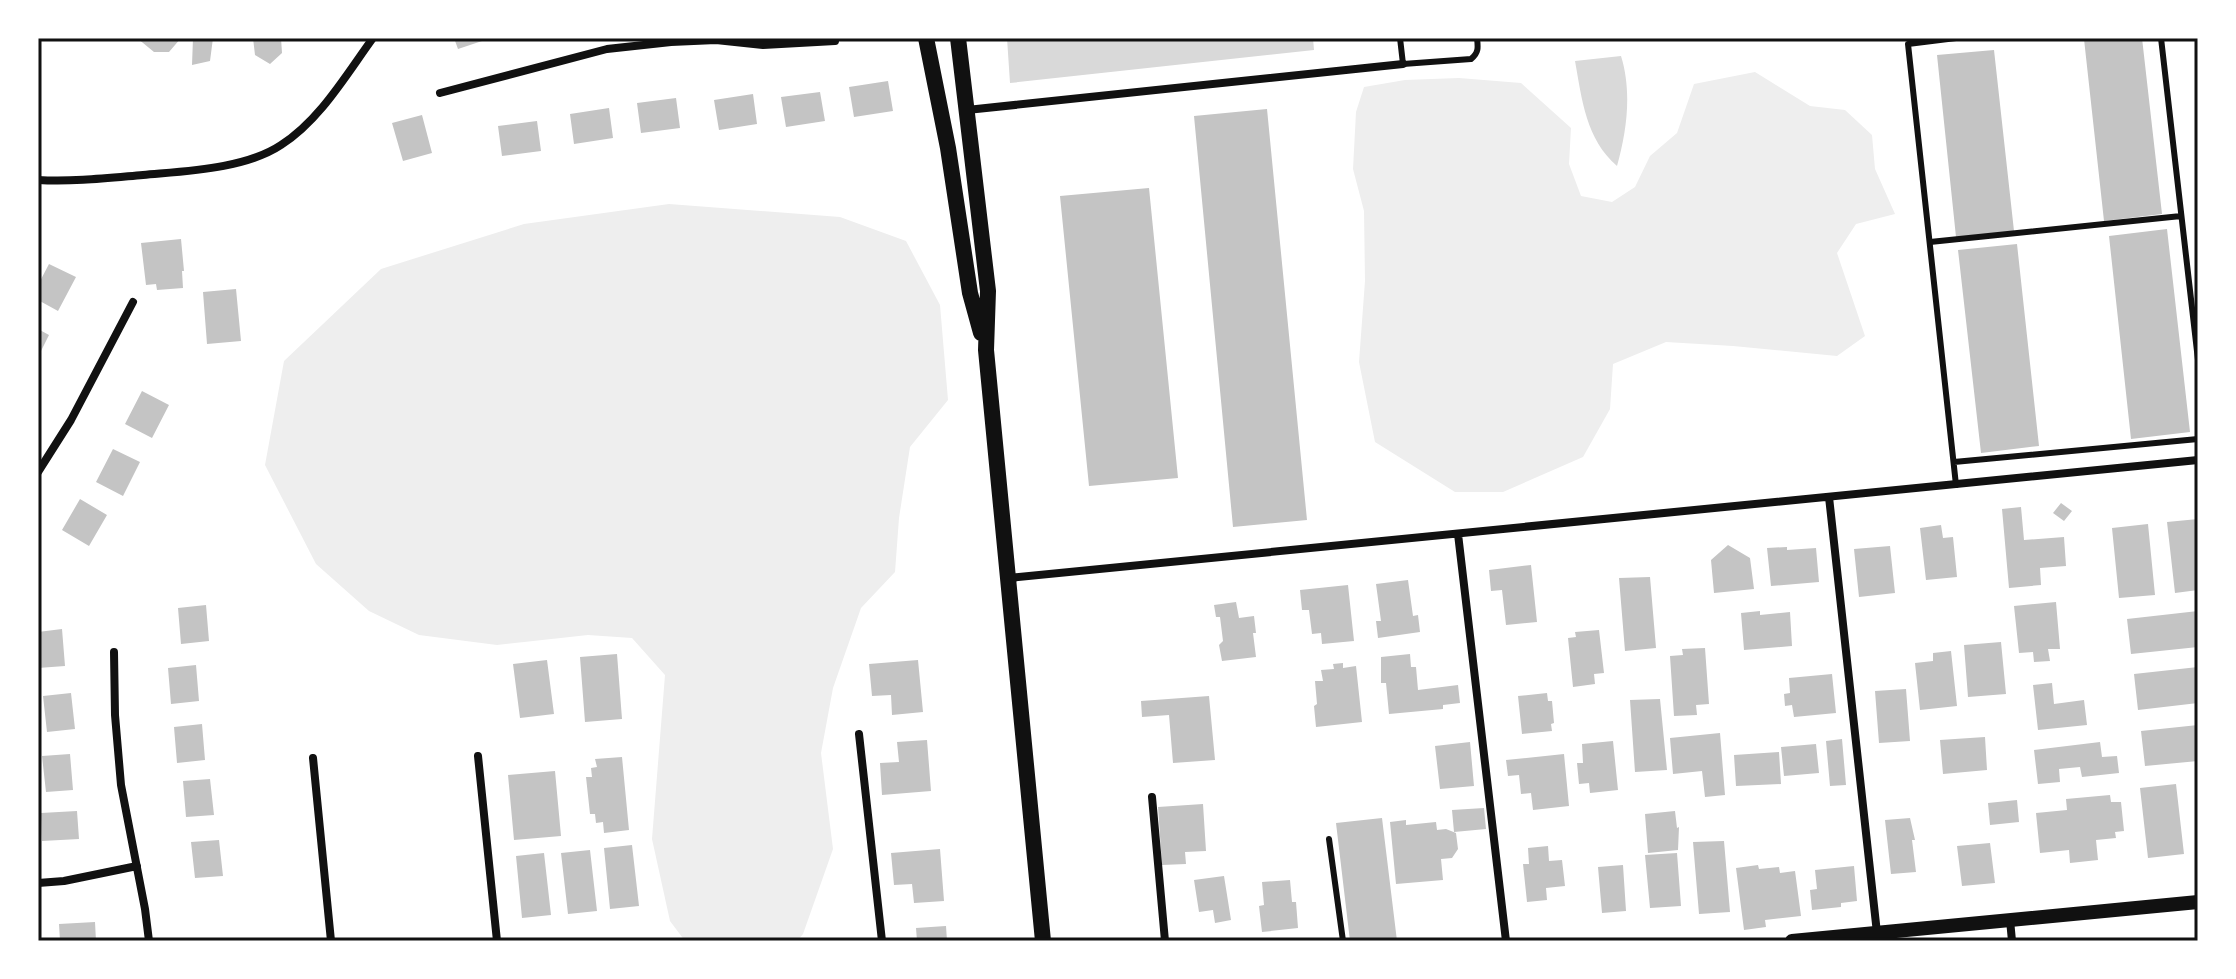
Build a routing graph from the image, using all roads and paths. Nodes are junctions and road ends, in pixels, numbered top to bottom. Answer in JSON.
{"nodes":[{"id":1,"x":373,"y":38,"type":"edge"},
{"id":2,"x":926,"y":38,"type":"edge"},
{"id":3,"x":958,"y":38,"type":"edge"},
{"id":4,"x":1400,"y":38,"type":"edge"},
{"id":5,"x":1477,"y":38,"type":"edge"},
{"id":6,"x":1956,"y":38,"type":"edge"},
{"id":7,"x":2161,"y":38,"type":"edge"},
{"id":8,"x":716,"y":39,"type":"edge"},
{"id":9,"x":835,"y":41,"type":"dead end"},
{"id":10,"x":1403,"y":64,"type":"junction"},
{"id":11,"x":440,"y":93,"type":"dead end"},
{"id":12,"x":967,"y":110,"type":"junction"},
{"id":13,"x":38,"y":180,"type":"edge"},
{"id":14,"x":2181,"y":216,"type":"junction"},
{"id":15,"x":1930,"y":242,"type":"junction"},
{"id":16,"x":133,"y":302,"type":"dead end"},
{"id":17,"x":986,"y":350,"type":"junction"},
{"id":18,"x":2198,"y":360,"type":"edge"},
{"id":19,"x":2198,"y":439,"type":"edge"},
{"id":20,"x":2198,"y":460,"type":"edge"},
{"id":21,"x":1954,"y":462,"type":"junction"},
{"id":22,"x":38,"y":472,"type":"edge"},
{"id":23,"x":1956,"y":485,"type":"junction"},
{"id":24,"x":1829,"y":497,"type":"junction"},
{"id":25,"x":1458,"y":534,"type":"junction"},
{"id":26,"x":1007,"y":578,"type":"junction"},
{"id":27,"x":114,"y":652,"type":"dead end"},
{"id":28,"x":859,"y":734,"type":"dead end"},
{"id":29,"x":478,"y":756,"type":"dead end"},
{"id":30,"x":313,"y":758,"type":"dead end"},
{"id":31,"x":1152,"y":797,"type":"dead end"},
{"id":32,"x":1329,"y":839,"type":"dead end"},
{"id":33,"x":137,"y":866,"type":"junction"},
{"id":34,"x":38,"y":883,"type":"edge"},
{"id":35,"x":2198,"y":902,"type":"edge"},
{"id":36,"x":2010,"y":920,"type":"junction"},
{"id":37,"x":1877,"y":933,"type":"junction"},
{"id":38,"x":1044,"y":939,"type":"edge"},
{"id":39,"x":1802,"y":940,"type":"edge"},
{"id":40,"x":149,"y":941,"type":"edge"},
{"id":41,"x":331,"y":941,"type":"edge"},
{"id":42,"x":497,"y":941,"type":"edge"},
{"id":43,"x":882,"y":941,"type":"edge"},
{"id":44,"x":1165,"y":941,"type":"edge"},
{"id":45,"x":1343,"y":941,"type":"edge"},
{"id":46,"x":1506,"y":941,"type":"edge"},
{"id":47,"x":1792,"y":941,"type":"edge"},
{"id":48,"x":2012,"y":941,"type":"edge"}],
"edges":[{"from":1,"to":13,"type":"street"},
{"from":2,"to":17,"type":"main road"},
{"from":3,"to":12,"type":"main road"},
{"from":4,"to":10,"type":"lane"},
{"from":5,"to":10,"type":"lane"},
{"from":6,"to":15,"type":"lane"},
{"from":7,"to":14,"type":"lane"},
{"from":8,"to":9,"type":"street"},
{"from":8,"to":11,"type":"street"},
{"from":10,"to":12,"type":"street"},
{"from":12,"to":17,"type":"main road"},
{"from":14,"to":15,"type":"lane"},
{"from":14,"to":18,"type":"lane"},
{"from":15,"to":21,"type":"lane"},
{"from":16,"to":22,"type":"street"},
{"from":17,"to":26,"type":"main road"},
{"from":19,"to":21,"type":"lane"},
{"from":20,"to":23,"type":"street"},
{"from":21,"to":23,"type":"lane"},
{"from":23,"to":24,"type":"street"},
{"from":24,"to":25,"type":"street"},
{"from":24,"to":37,"type":"street"},
{"from":25,"to":26,"type":"street"},
{"from":25,"to":46,"type":"street"},
{"from":26,"to":38,"type":"main road"},
{"from":27,"to":33,"type":"street"},
{"from":28,"to":43,"type":"street"},
{"from":29,"to":42,"type":"street"},
{"from":30,"to":41,"type":"street"},
{"from":31,"to":44,"type":"street"},
{"from":32,"to":45,"type":"lane"},
{"from":33,"to":34,"type":"street"},
{"from":33,"to":40,"type":"street"},
{"from":35,"to":36,"type":"street"},
{"from":36,"to":37,"type":"street"},
{"from":36,"to":48,"type":"street"},
{"from":37,"to":39,"type":"street"},
{"from":39,"to":47,"type":"street"}]}
